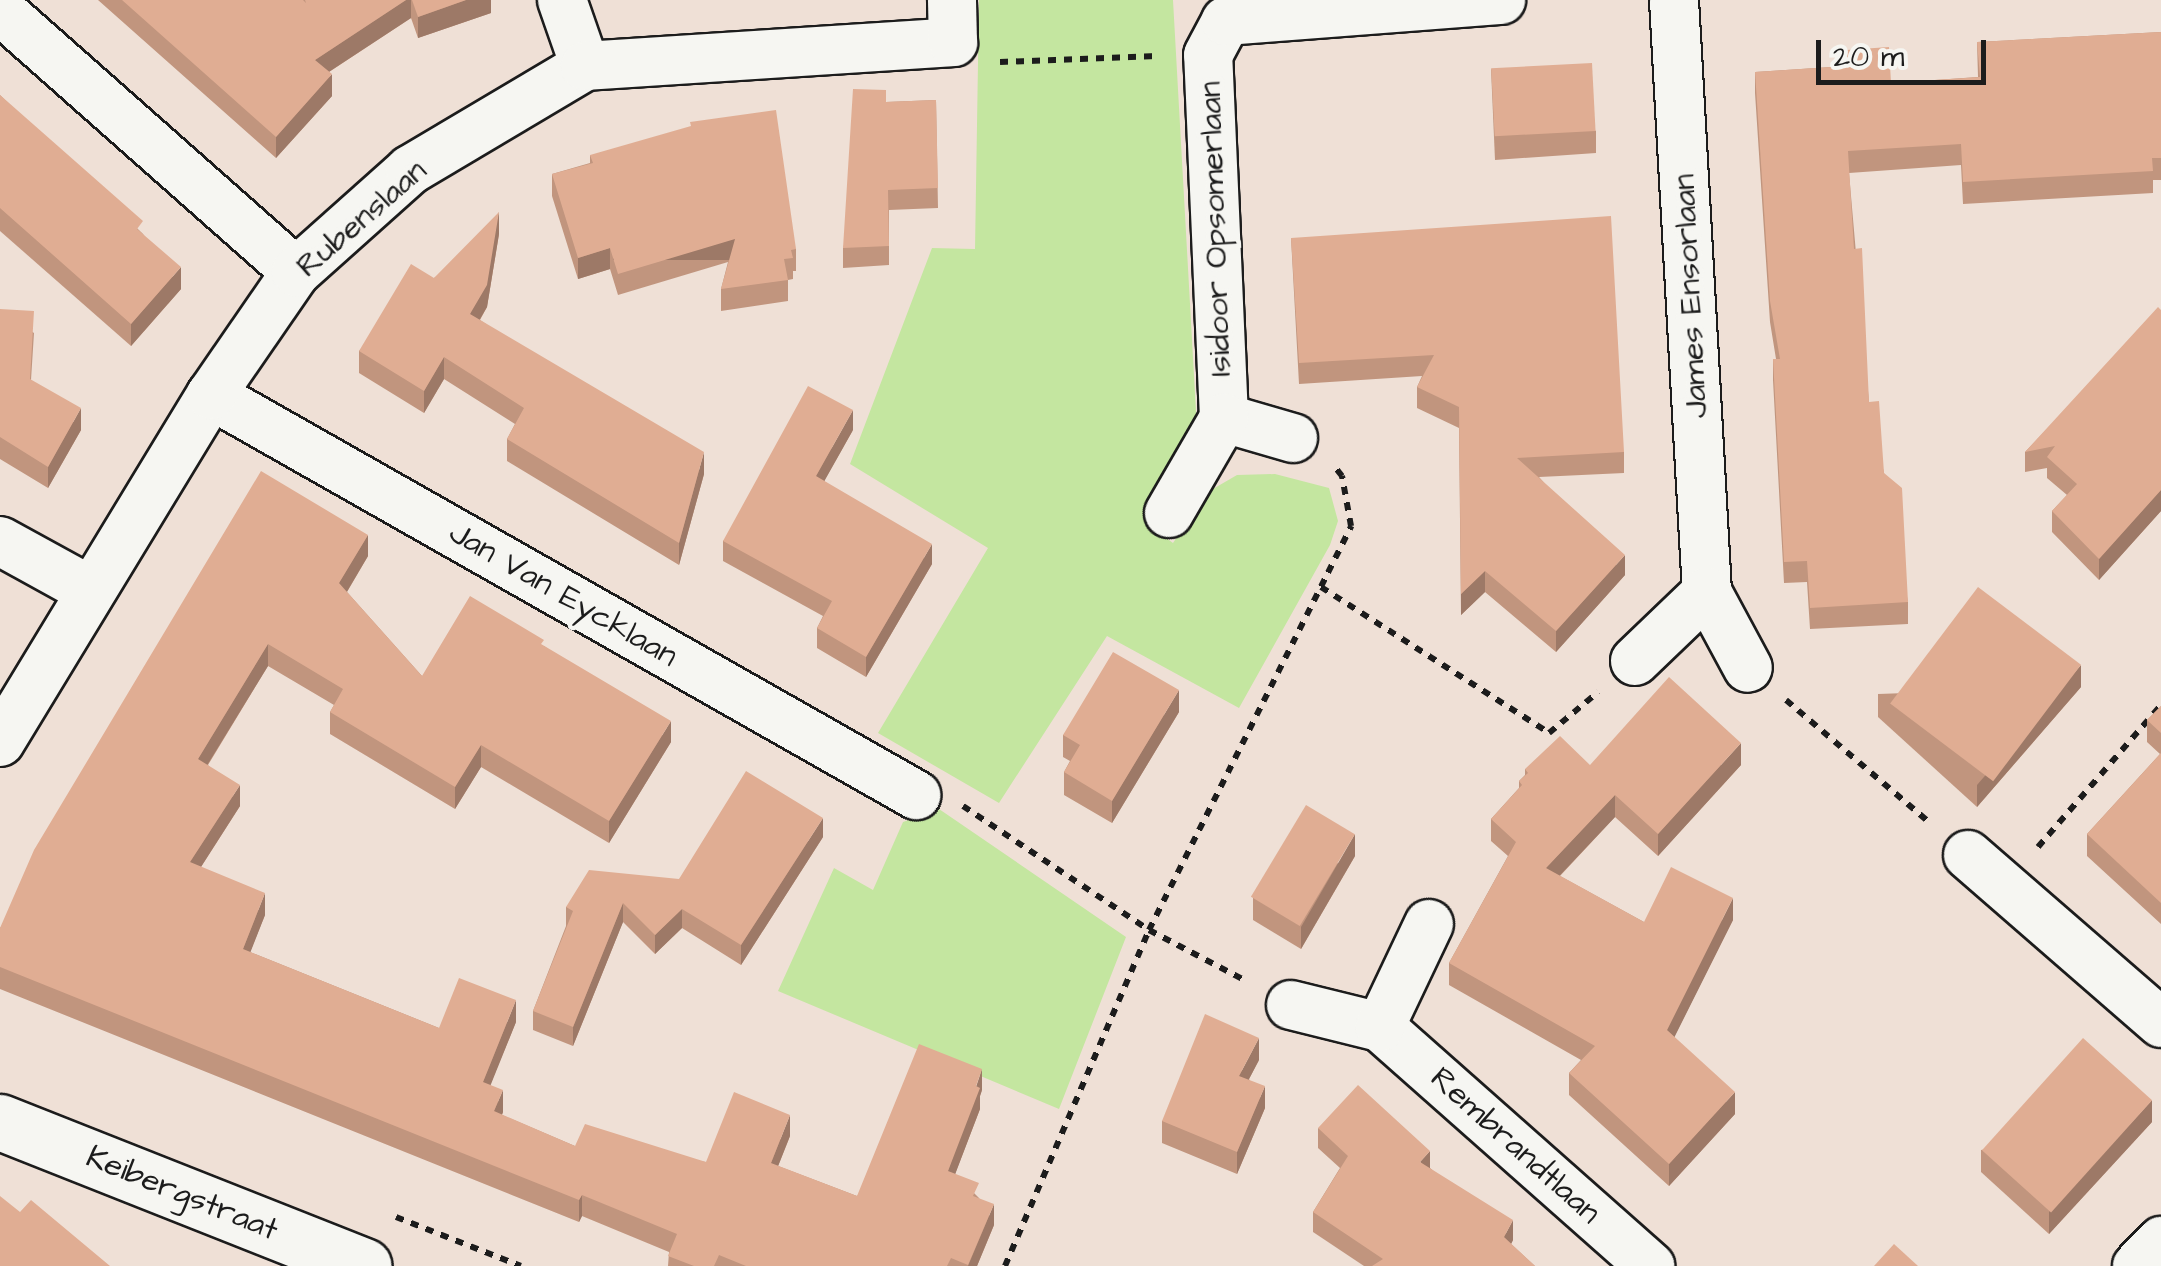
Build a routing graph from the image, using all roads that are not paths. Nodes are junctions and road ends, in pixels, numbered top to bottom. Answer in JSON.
{"nodes":[{"id":1,"x":562,"y":0,"type":"edge"},
{"id":2,"x":1501,"y":0,"type":"edge"},
{"id":3,"x":1674,"y":0,"type":"edge"},
{"id":4,"x":0,"y":10,"type":"edge"},
{"id":5,"x":952,"y":21,"type":"edge"},
{"id":6,"x":585,"y":66,"type":"junction"},
{"id":7,"x":296,"y":272,"type":"junction"},
{"id":8,"x":211,"y":395,"type":"junction"},
{"id":9,"x":1224,"y":418,"type":"junction"},
{"id":10,"x":1293,"y":438,"type":"road end"},
{"id":11,"x":1169,"y":512,"type":"dead end"},
{"id":12,"x":0,"y":540,"type":"edge"},
{"id":13,"x":88,"y":590,"type":"junction"},
{"id":14,"x":1707,"y":592,"type":"junction"},
{"id":15,"x":1635,"y":661,"type":"dead end"},
{"id":16,"x":1748,"y":668,"type":"road end"},
{"id":17,"x":0,"y":742,"type":"edge"},
{"id":18,"x":916,"y":795,"type":"road end"},
{"id":19,"x":1968,"y":855,"type":"road end"},
{"id":20,"x":1430,"y":924,"type":"dead end"},
{"id":21,"x":1291,"y":1005,"type":"road end"},
{"id":22,"x":2161,"y":1023,"type":"edge"},
{"id":23,"x":1380,"y":1027,"type":"junction"},
{"id":24,"x":0,"y":1122,"type":"edge"},
{"id":25,"x":2161,"y":1241,"type":"edge"},
{"id":26,"x":364,"y":1266,"type":"edge"},
{"id":27,"x":1650,"y":1266,"type":"edge"},
{"id":28,"x":2137,"y":1266,"type":"edge"}],
"edges":[{"from":1,"to":6,"type":"street"},
{"from":2,"to":9,"type":"street","name":"Isidoor Opsomerlaan"},
{"from":3,"to":14,"type":"street","name":"James Ensorlaan"},
{"from":4,"to":7,"type":"street"},
{"from":5,"to":6,"type":"street","name":"Rubenslaan"},
{"from":6,"to":7,"type":"street","name":"Rubenslaan"},
{"from":7,"to":8,"type":"street","name":"Rubenslaan"},
{"from":8,"to":13,"type":"street","name":"Rubenslaan"},
{"from":8,"to":18,"type":"street","name":"Jan Van Eycklaan"},
{"from":9,"to":10,"type":"street","name":"Isidoor Opsomerlaan"},
{"from":9,"to":11,"type":"street","name":"Isidoor Opsomerlaan"},
{"from":12,"to":13,"type":"street"},
{"from":13,"to":17,"type":"street","name":"Rubenslaan"},
{"from":14,"to":15,"type":"street"},
{"from":14,"to":16,"type":"street","name":"James Ensorlaan"},
{"from":19,"to":22,"type":"street"},
{"from":20,"to":23,"type":"street"},
{"from":21,"to":23,"type":"street","name":"Rembrandtlaan"},
{"from":23,"to":27,"type":"street","name":"Rembrandtlaan"},
{"from":24,"to":26,"type":"street","name":"Keibergstraat"},
{"from":25,"to":28,"type":"street"}]}
